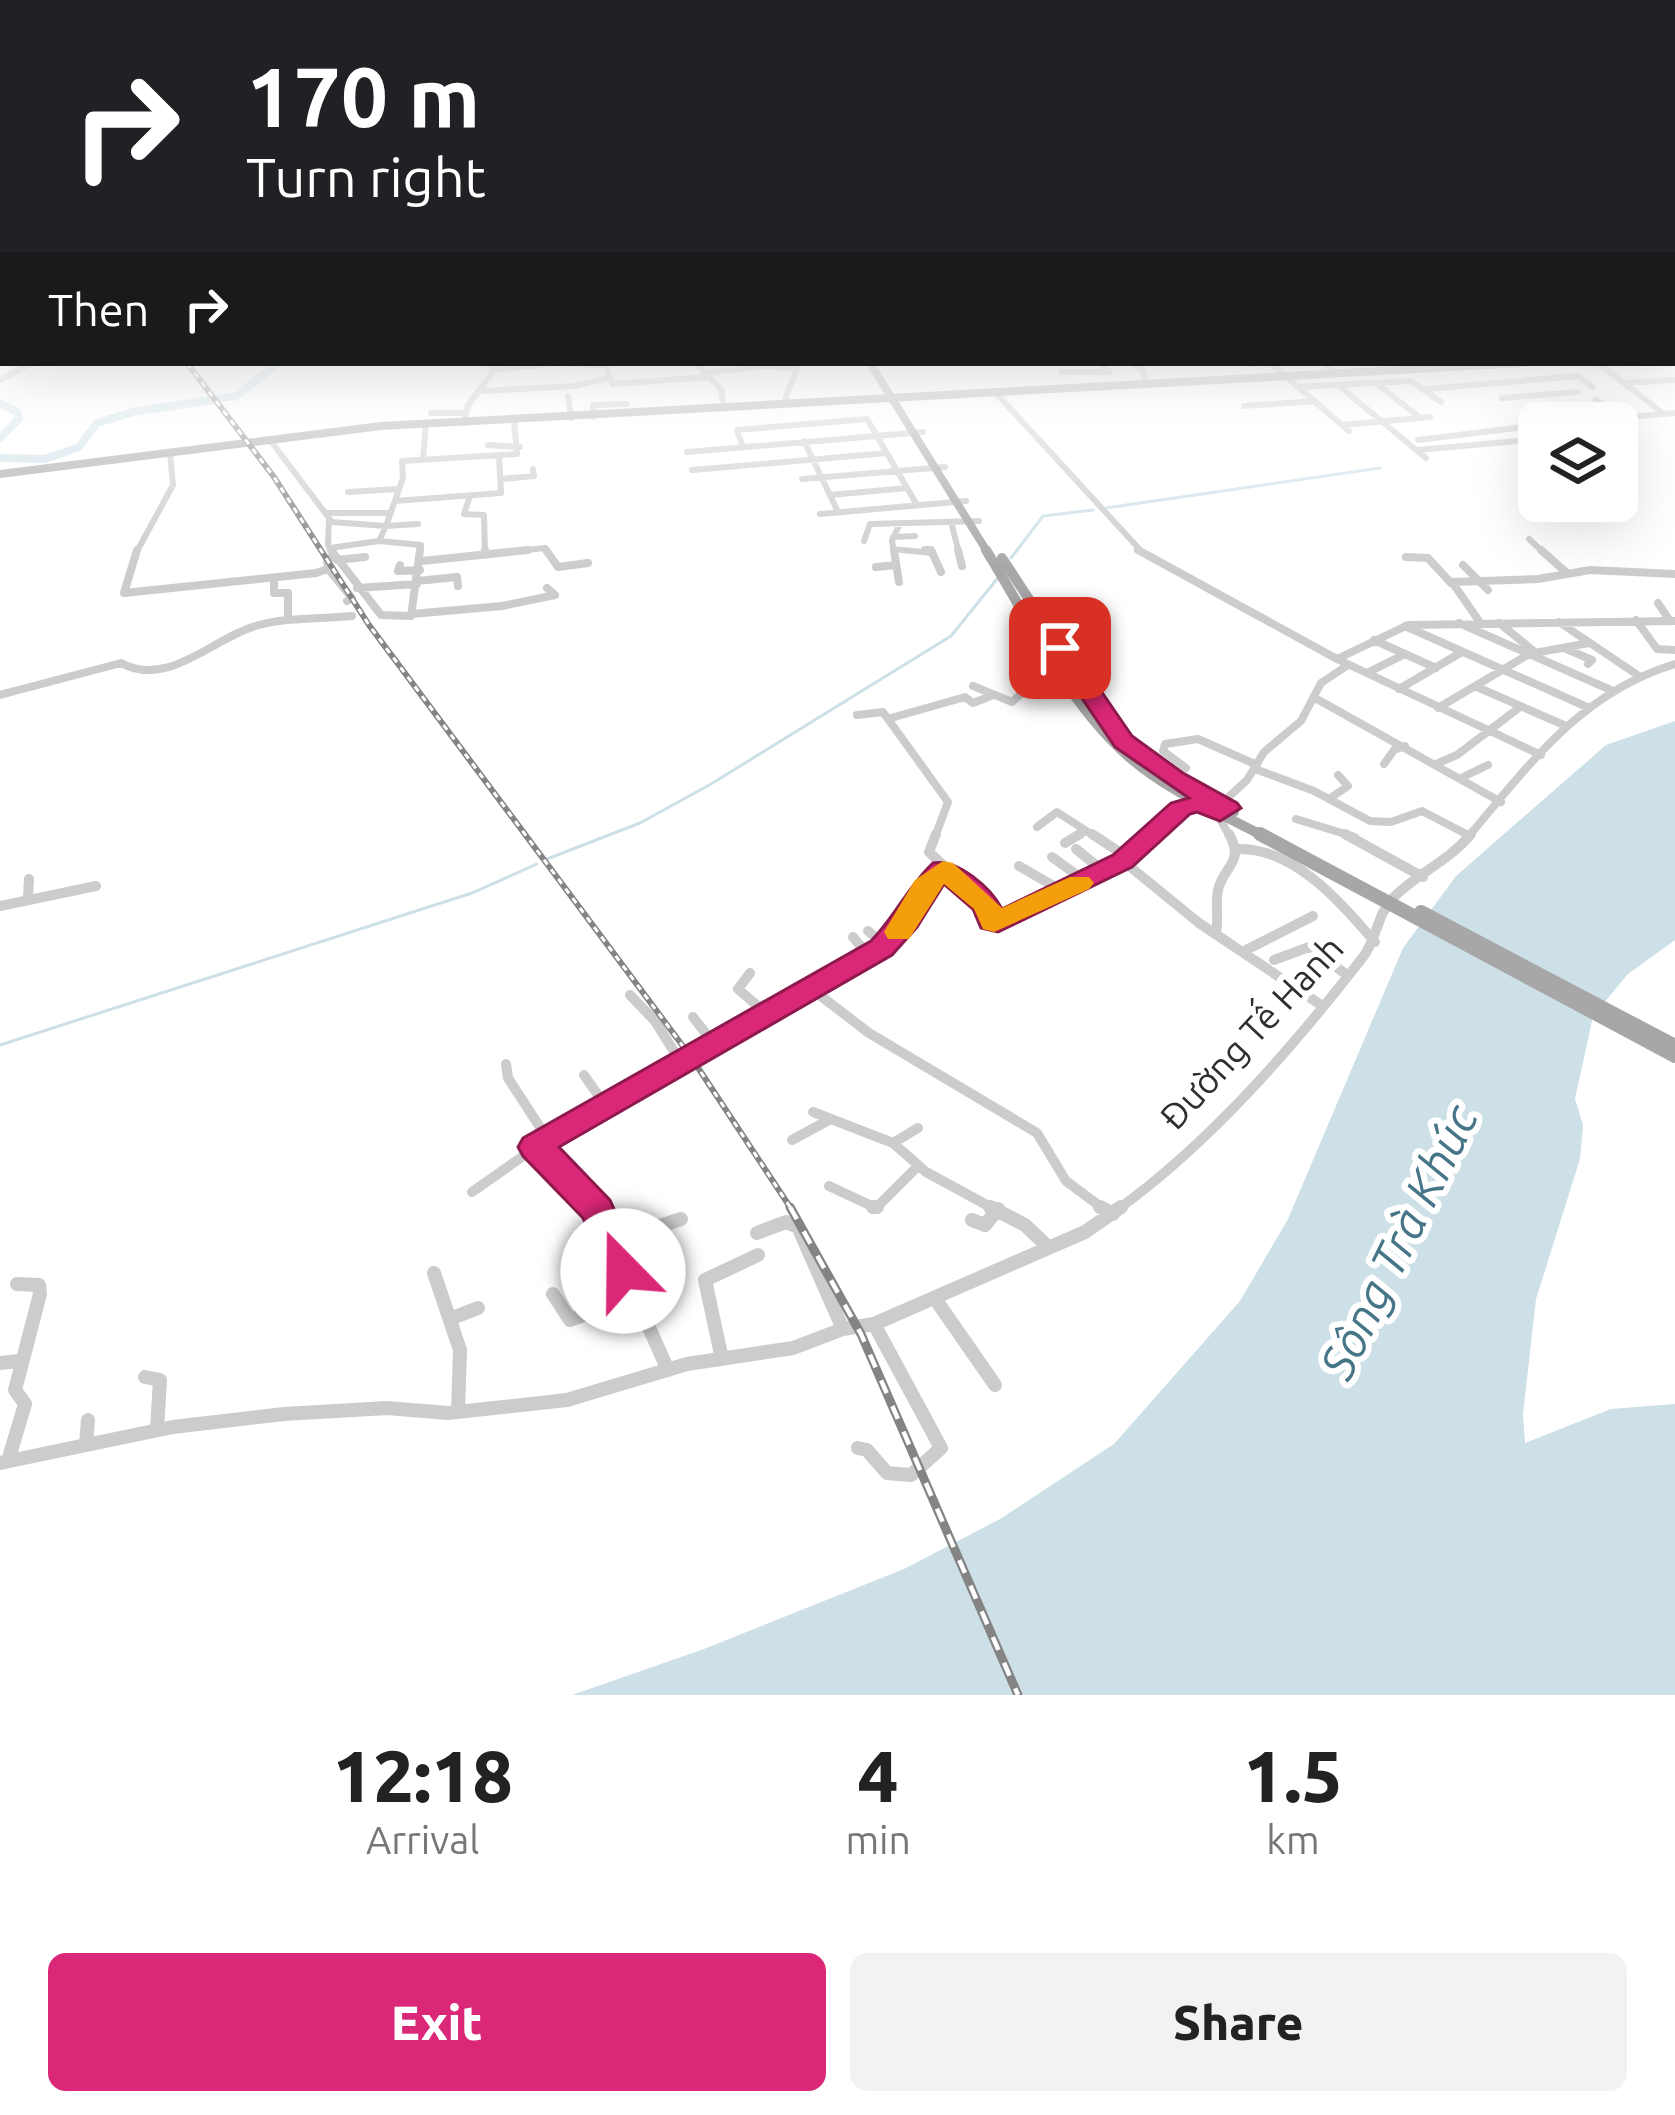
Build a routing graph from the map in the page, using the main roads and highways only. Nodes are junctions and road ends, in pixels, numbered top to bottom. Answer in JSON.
{"nodes":[{"id":1,"x":648,"y":413,"type":"edge"},
{"id":2,"x":906,"y":413,"type":"edge"},
{"id":3,"x":0,"y":474,"type":"edge"},
{"id":4,"x":1019,"y":592,"type":"junction"},
{"id":5,"x":1223,"y":808,"type":"junction"},
{"id":6,"x":1418,"y":915,"type":"junction"},
{"id":7,"x":1675,"y":1046,"type":"edge"},
{"id":8,"x":1675,"y":1056,"type":"edge"}],
"edges":[{"from":1,"to":3,"type":"main road"},
{"from":2,"to":4,"type":"main road"},
{"from":4,"to":5,"type":"main road"},
{"from":4,"to":5,"type":"main road"},
{"from":5,"to":6,"type":"main road"},
{"from":6,"to":7,"type":"main road"},
{"from":6,"to":8,"type":"main road"}]}
